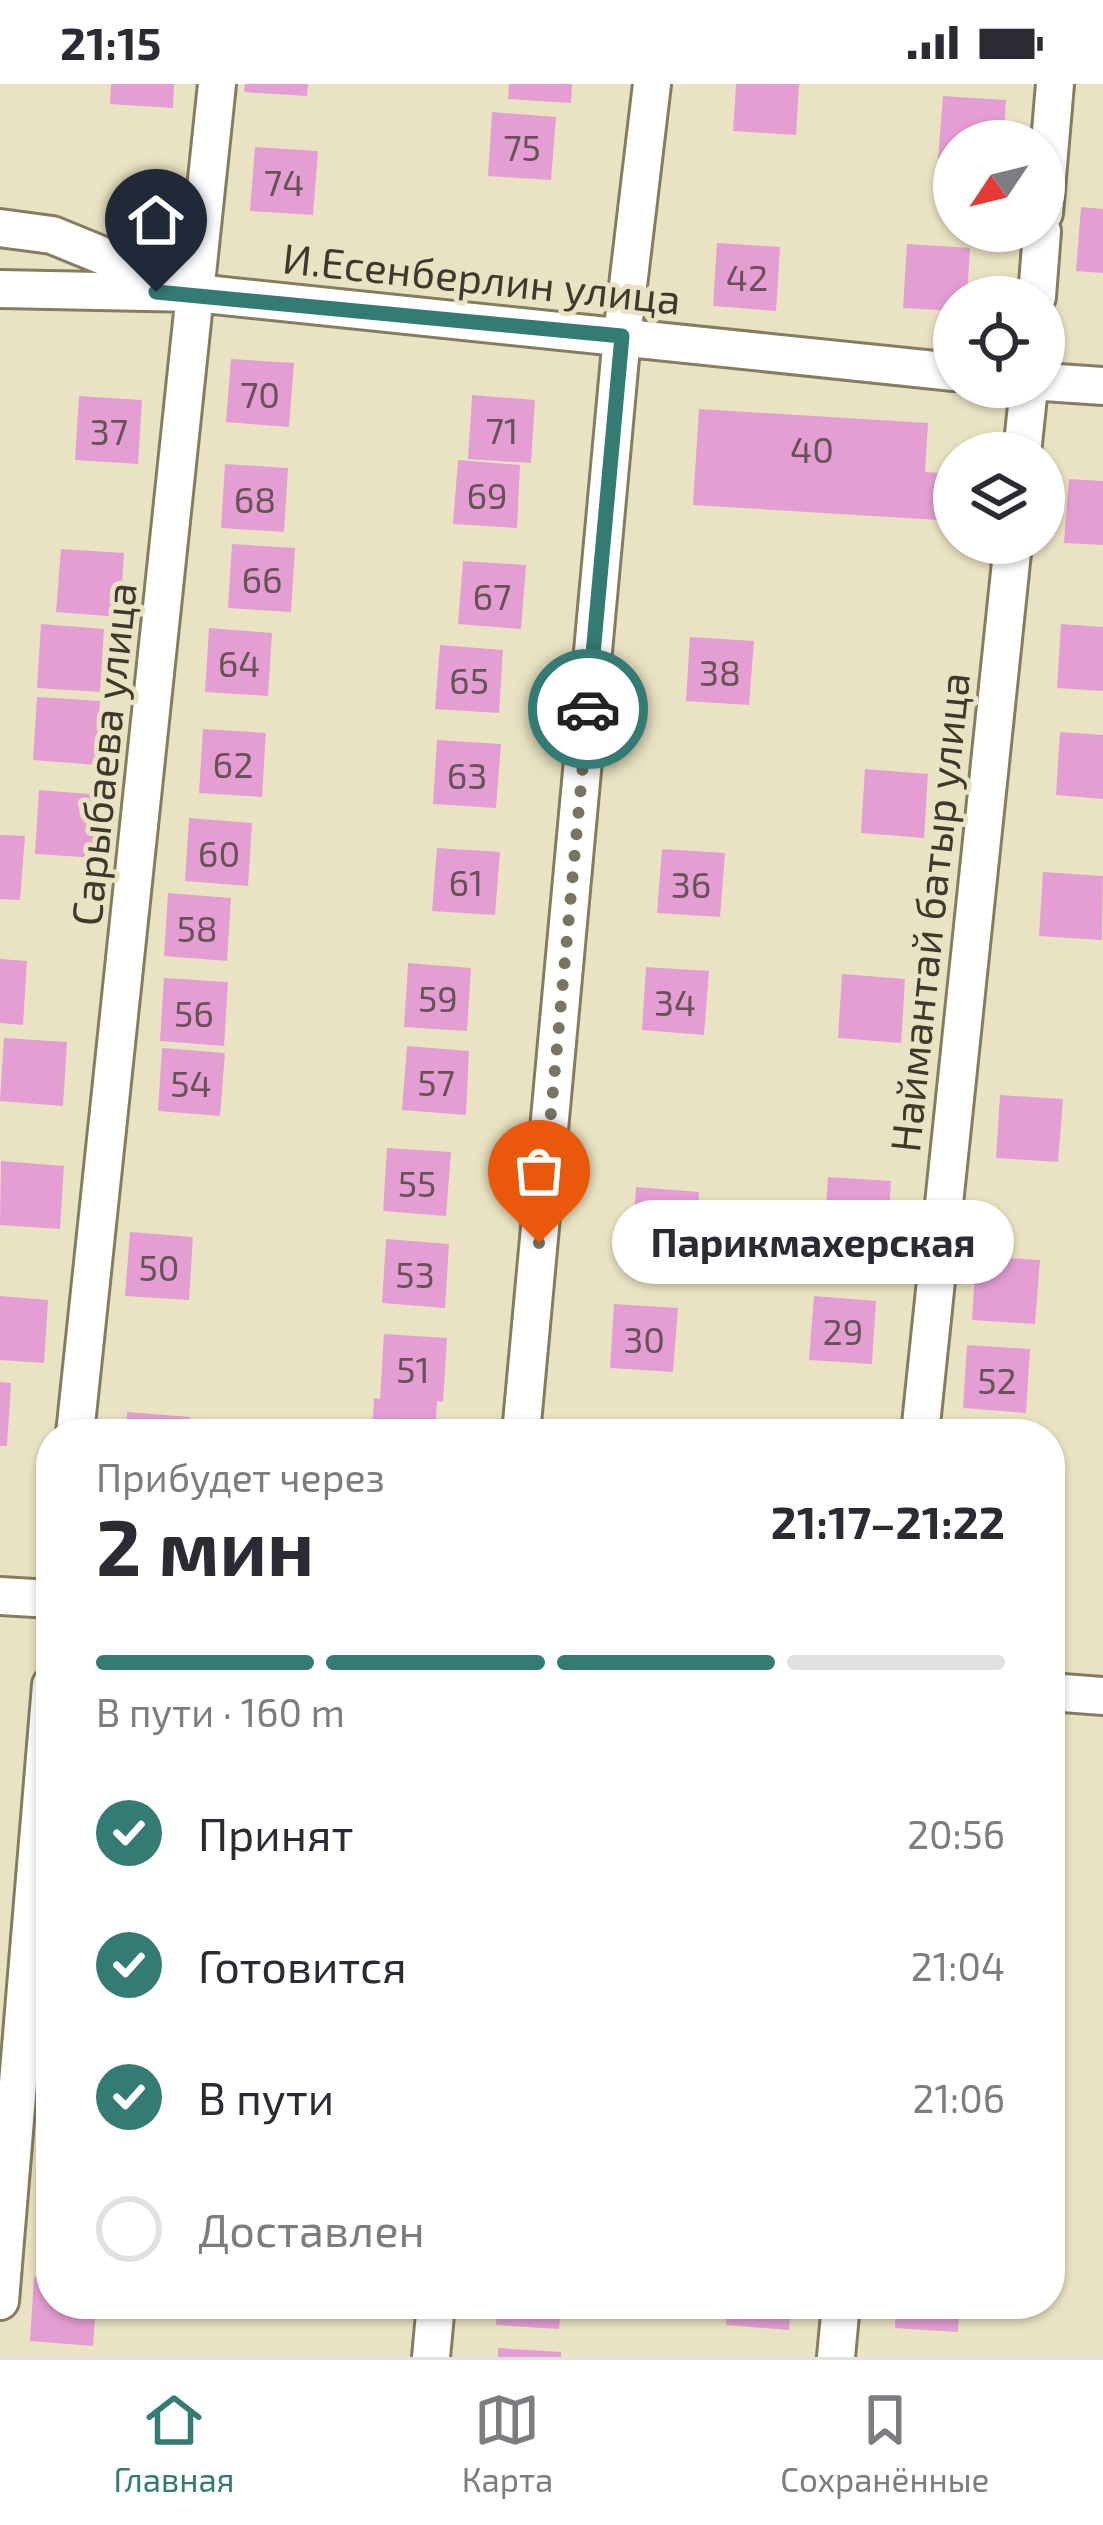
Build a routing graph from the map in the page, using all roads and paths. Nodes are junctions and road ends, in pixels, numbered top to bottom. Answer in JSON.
{"nodes":[{"id":1,"x":217,"y":84,"type":"edge"},
{"id":2,"x":652,"y":84,"type":"edge"},
{"id":3,"x":1055,"y":84,"type":"edge"},
{"id":4,"x":1052,"y":120,"type":"edge"},
{"id":5,"x":0,"y":228,"type":"edge"},
{"id":6,"x":0,"y":289,"type":"edge"},
{"id":7,"x":195,"y":293,"type":"junction"},
{"id":8,"x":622,"y":336,"type":"junction"},
{"id":9,"x":933,"y":370,"type":"edge"},
{"id":10,"x":1065,"y":383,"type":"edge"},
{"id":11,"x":1103,"y":386,"type":"edge"},
{"id":12,"x":1011,"y":564,"type":"edge"},
{"id":13,"x":77,"y":1419,"type":"edge"},
{"id":14,"x":522,"y":1419,"type":"edge"},
{"id":15,"x":922,"y":1419,"type":"edge"},
{"id":16,"x":0,"y":1596,"type":"edge"},
{"id":17,"x":36,"y":1598,"type":"edge"},
{"id":18,"x":1065,"y":1693,"type":"edge"},
{"id":19,"x":1103,"y":1696,"type":"edge"},
{"id":20,"x":36,"y":1865,"type":"edge"},
{"id":21,"x":0,"y":2301,"type":"edge"},
{"id":22,"x":435,"y":2319,"type":"edge"},
{"id":23,"x":840,"y":2319,"type":"edge"},
{"id":24,"x":431,"y":2357,"type":"edge"},
{"id":25,"x":836,"y":2357,"type":"edge"}],
"edges":[{"from":1,"to":7,"type":"street","name":"Сарыбаева улица"},
{"from":2,"to":8,"type":"street"},
{"from":3,"to":4,"type":"street"},
{"from":5,"to":7,"type":"street"},
{"from":6,"to":7,"type":"street","name":"И.Есенберлин улица"},
{"from":7,"to":8,"type":"street","name":"И.Есенберлин улица"},
{"from":7,"to":13,"type":"street","name":"Сарыбаева улица"},
{"from":8,"to":9,"type":"street","name":"И.Есенберлин улица"},
{"from":8,"to":14,"type":"street"},
{"from":10,"to":11,"type":"street"},
{"from":12,"to":15,"type":"street","name":"Наймантай батыр улица"},
{"from":16,"to":17,"type":"street"},
{"from":18,"to":19,"type":"street"},
{"from":20,"to":21,"type":"street"},
{"from":22,"to":24,"type":"street"},
{"from":23,"to":25,"type":"street"}]}
